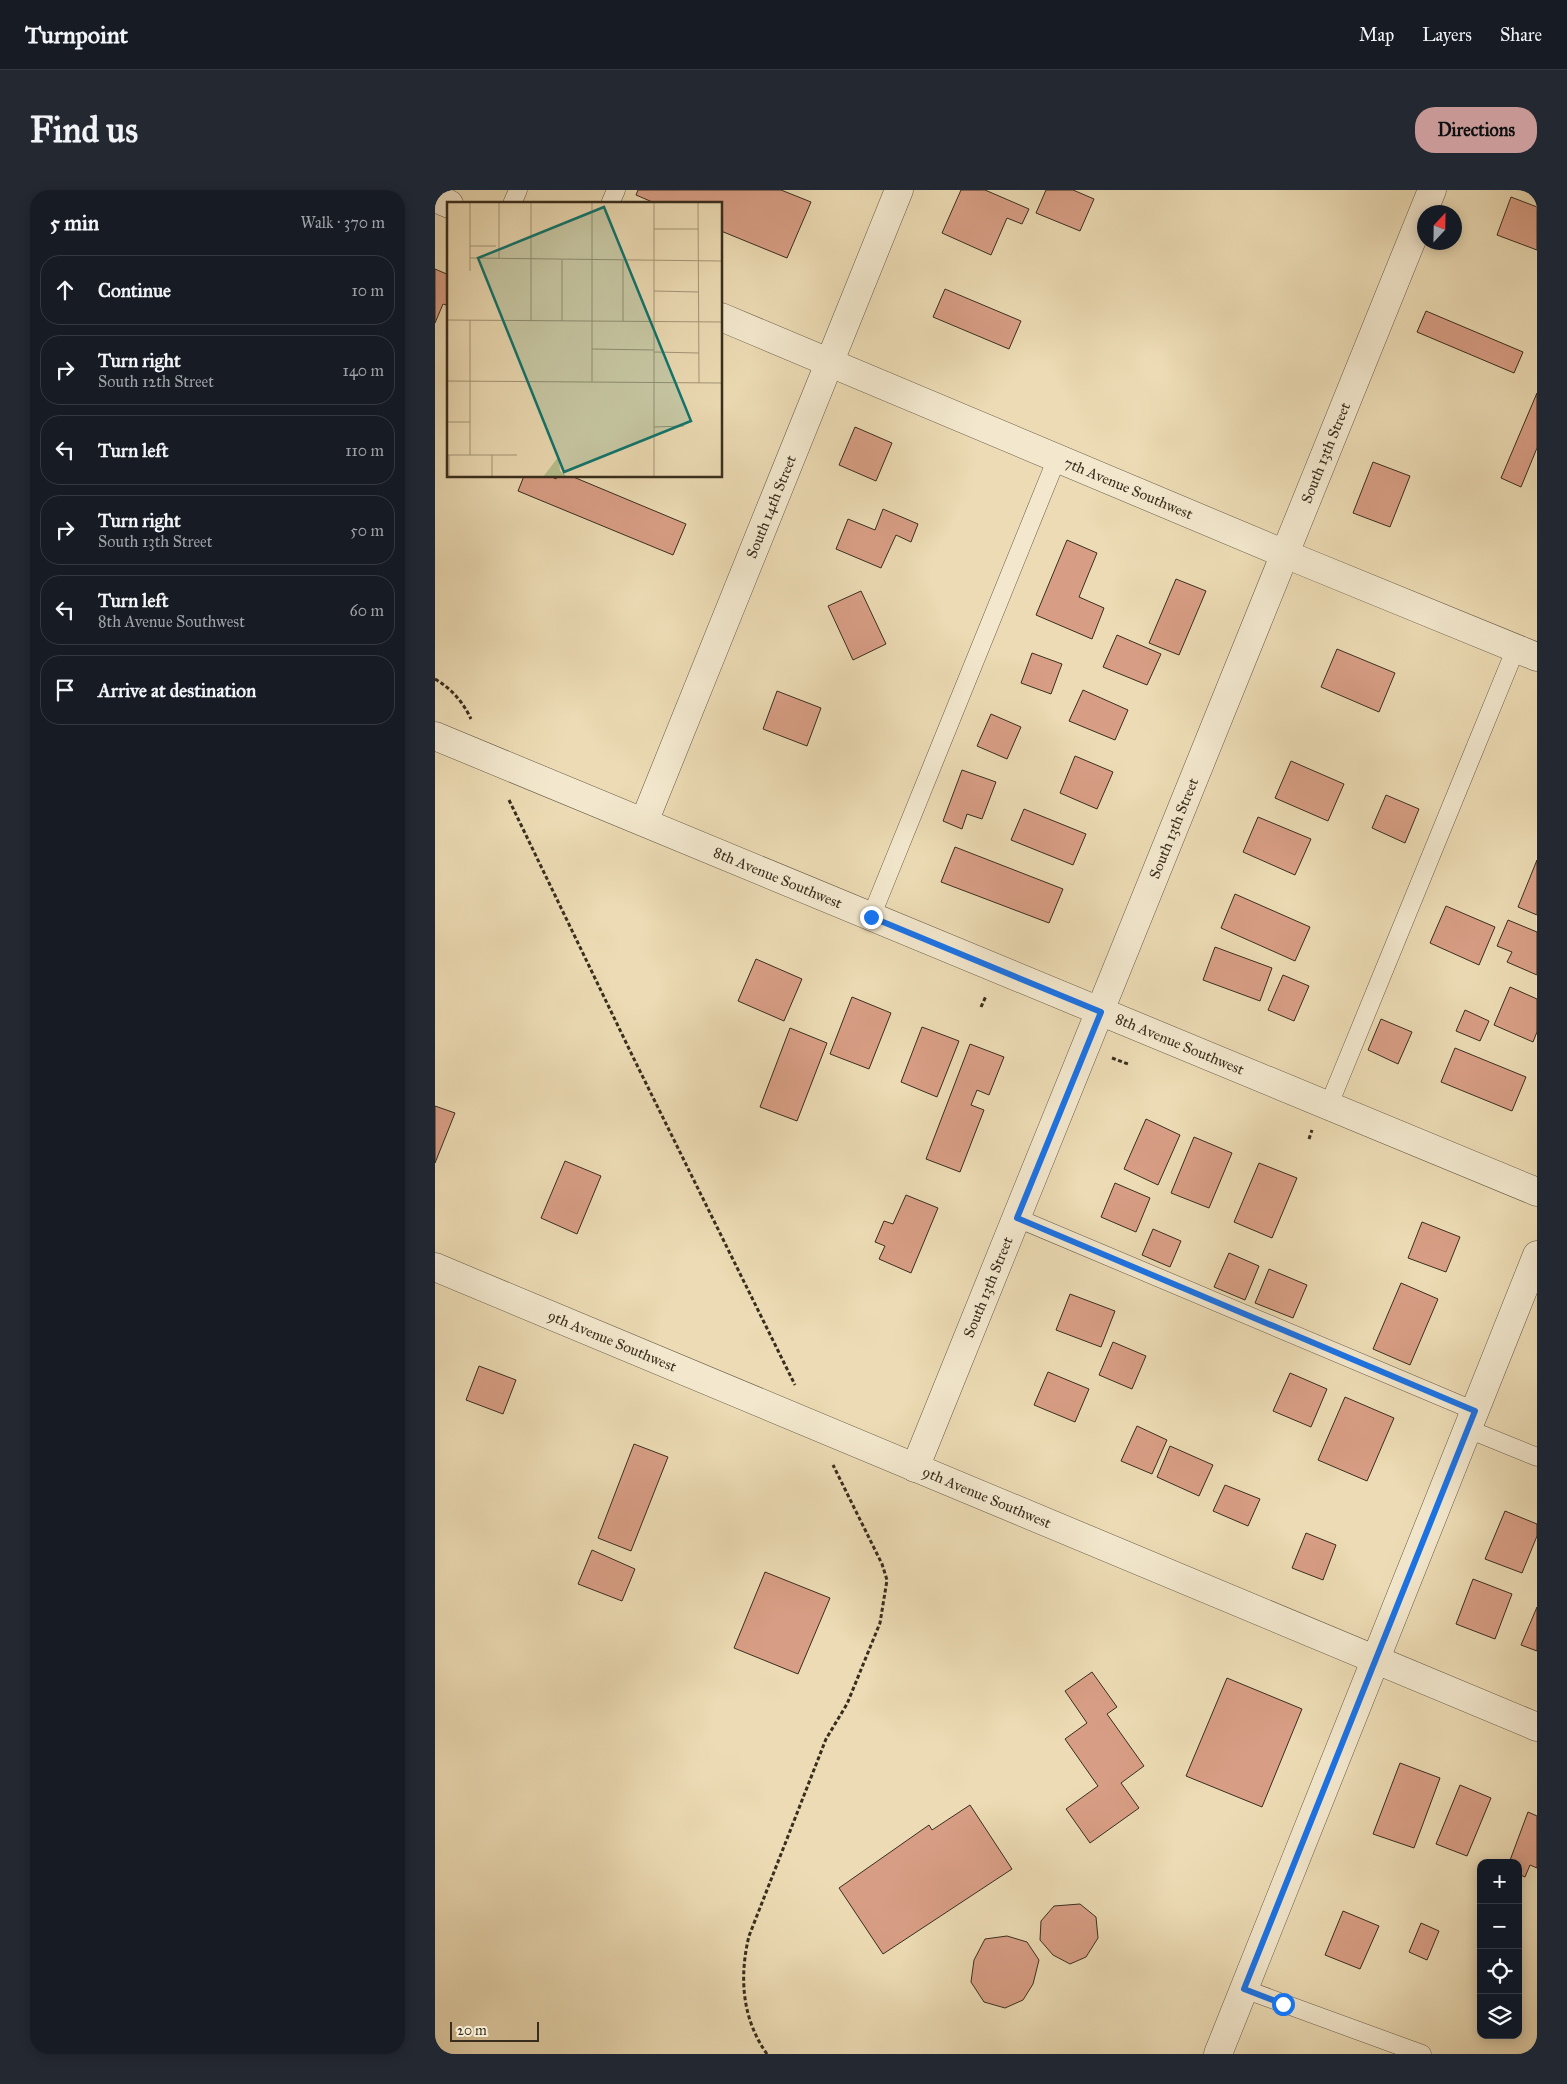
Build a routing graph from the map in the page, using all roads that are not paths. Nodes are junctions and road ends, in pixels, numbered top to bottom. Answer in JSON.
{"nodes":[{"id":1,"x":517,"y":190,"type":"edge"},
{"id":2,"x":616,"y":190,"type":"edge"},
{"id":3,"x":899,"y":190,"type":"edge"},
{"id":4,"x":1432,"y":190,"type":"edge"},
{"id":5,"x":435,"y":198,"type":"edge"},
{"id":6,"x":513,"y":202,"type":"edge"},
{"id":7,"x":612,"y":202,"type":"edge"},
{"id":8,"x":447,"y":203,"type":"edge"},
{"id":9,"x":723,"y":318,"type":"edge"},
{"id":10,"x":829,"y":362,"type":"junction"},
{"id":11,"x":1057,"y":458,"type":"junction"},
{"id":12,"x":1285,"y":554,"type":"junction"},
{"id":13,"x":1527,"y":652,"type":"edge"},
{"id":14,"x":435,"y":736,"type":"edge"},
{"id":15,"x":644,"y":822,"type":"junction"},
{"id":16,"x":871,"y":917,"type":"junction"},
{"id":17,"x":1101,"y":1012,"type":"junction"},
{"id":18,"x":1329,"y":1107,"type":"junction"},
{"id":19,"x":1537,"y":1192,"type":"edge"},
{"id":20,"x":1017,"y":1218,"type":"junction"},
{"id":21,"x":1537,"y":1255,"type":"edge"},
{"id":22,"x":435,"y":1267,"type":"edge"},
{"id":23,"x":1472,"y":1420,"type":"junction"},
{"id":24,"x":1537,"y":1458,"type":"edge"},
{"id":25,"x":915,"y":1468,"type":"junction"},
{"id":26,"x":1376,"y":1660,"type":"junction"},
{"id":27,"x":1537,"y":1727,"type":"edge"},
{"id":28,"x":1244,"y":1989,"type":"junction"},
{"id":29,"x":1218,"y":2054,"type":"edge"},
{"id":30,"x":1422,"y":2054,"type":"edge"}],
"edges":[{"from":1,"to":6,"type":"lane"},
{"from":2,"to":7,"type":"lane"},
{"from":3,"to":10,"type":"street","name":"South 14th Street"},
{"from":4,"to":12,"type":"street","name":"South 13th Street"},
{"from":5,"to":8,"type":"street"},
{"from":9,"to":10,"type":"street","name":"7th Avenue Southwest"},
{"from":10,"to":11,"type":"street","name":"7th Avenue Southwest"},
{"from":10,"to":15,"type":"street","name":"South 14th Street"},
{"from":11,"to":12,"type":"street","name":"7th Avenue Southwest"},
{"from":11,"to":16,"type":"lane"},
{"from":12,"to":13,"type":"street","name":"7th Avenue Southwest"},
{"from":12,"to":17,"type":"street","name":"South 13th Street"},
{"from":13,"to":18,"type":"lane"},
{"from":14,"to":15,"type":"street","name":"8th Avenue Southwest"},
{"from":15,"to":16,"type":"street","name":"8th Avenue Southwest"},
{"from":16,"to":17,"type":"street","name":"8th Avenue Southwest"},
{"from":17,"to":18,"type":"street","name":"8th Avenue Southwest"},
{"from":17,"to":20,"type":"street","name":"South 13th Street"},
{"from":18,"to":19,"type":"street","name":"8th Avenue Southwest"},
{"from":20,"to":23,"type":"lane"},
{"from":20,"to":25,"type":"street","name":"South 13th Street"},
{"from":21,"to":23,"type":"street"},
{"from":22,"to":25,"type":"street","name":"9th Avenue Southwest"},
{"from":23,"to":24,"type":"lane"},
{"from":23,"to":26,"type":"street"},
{"from":25,"to":26,"type":"street","name":"9th Avenue Southwest"},
{"from":26,"to":27,"type":"street","name":"9th Avenue Southwest"},
{"from":26,"to":28,"type":"street"},
{"from":28,"to":29,"type":"street"},
{"from":28,"to":30,"type":"lane"}]}
